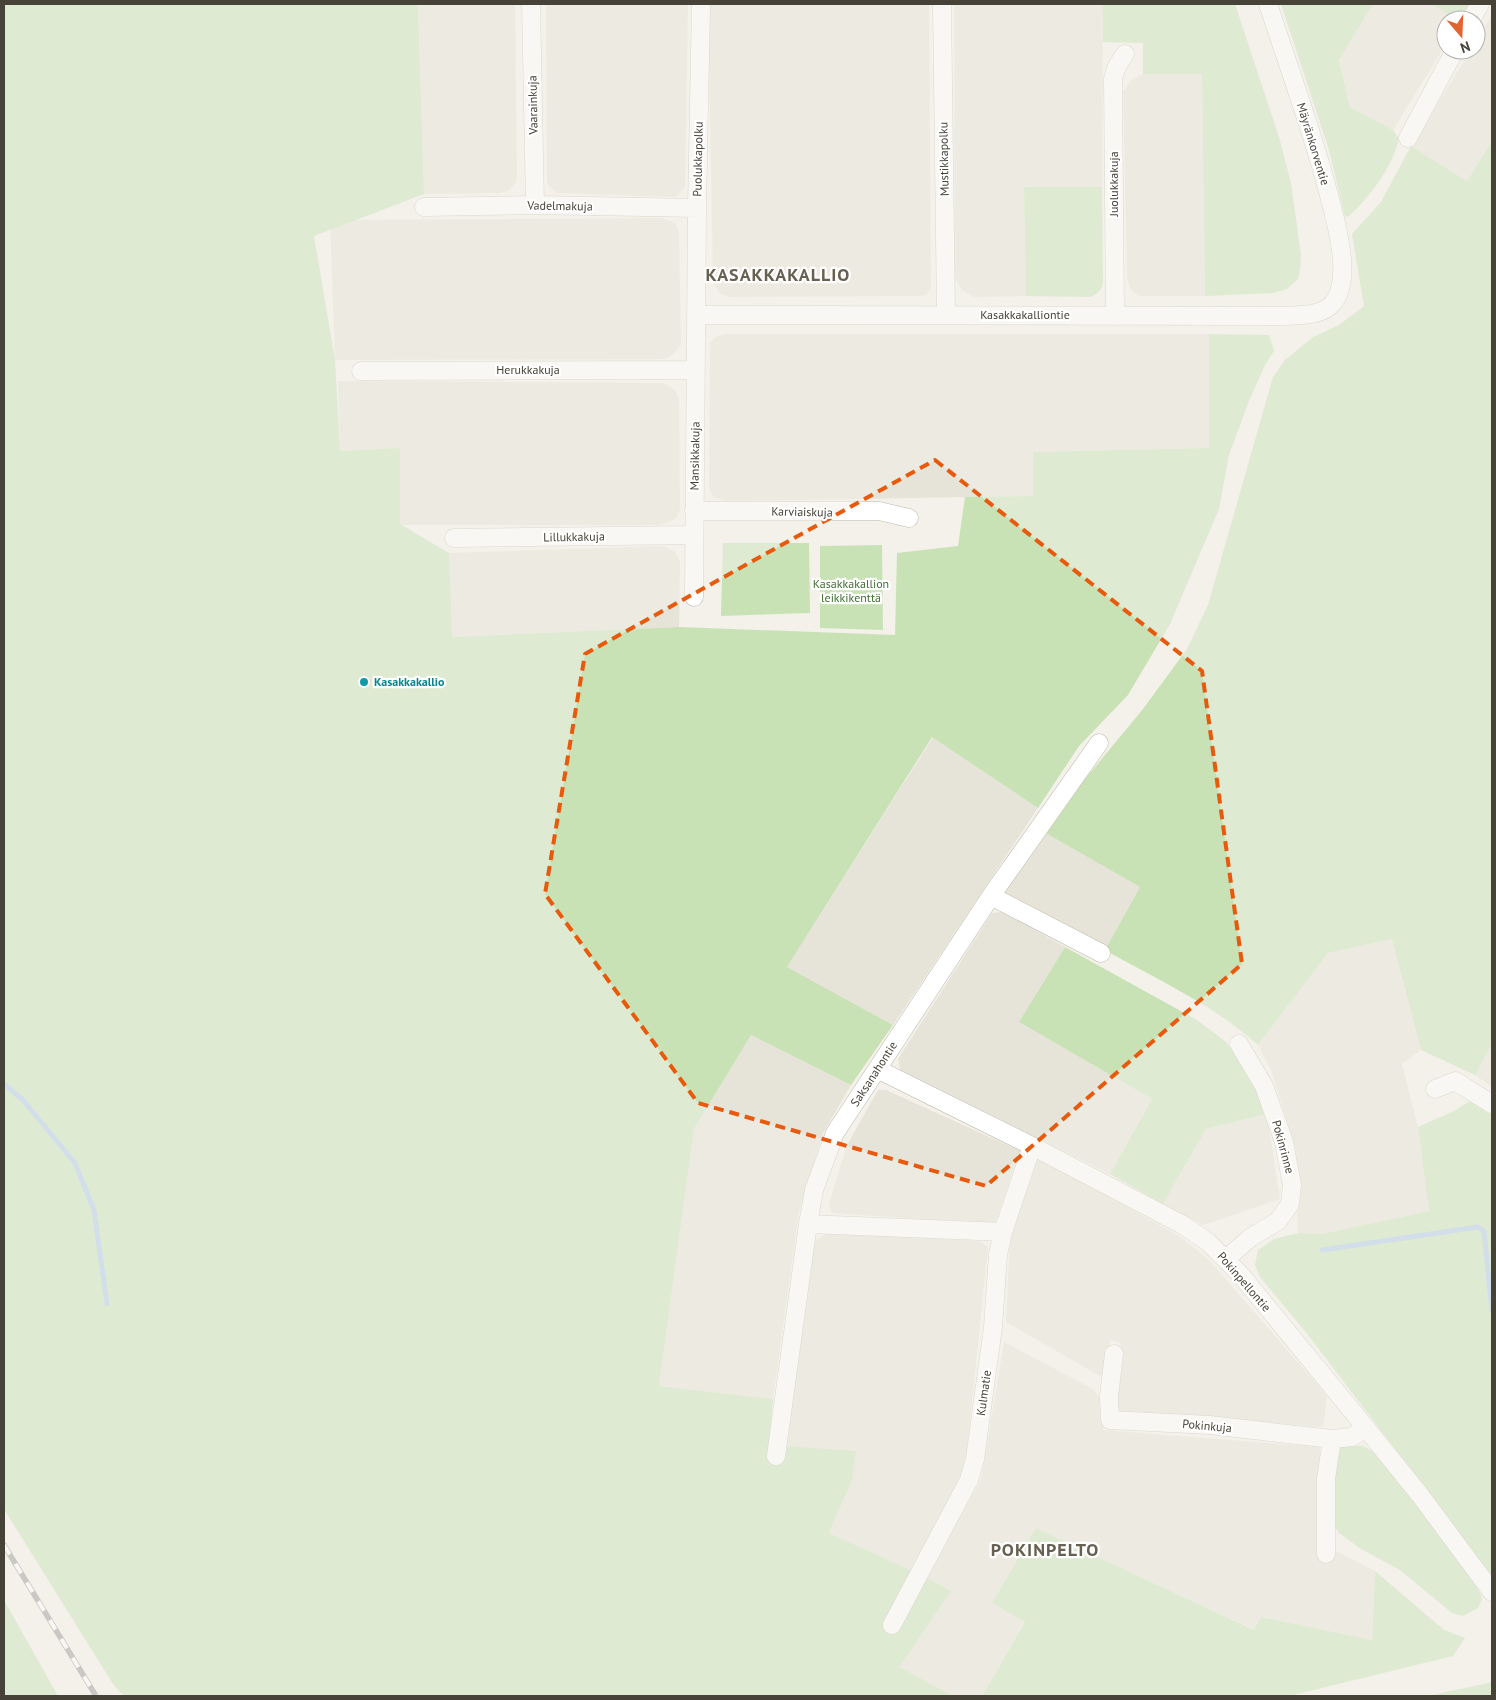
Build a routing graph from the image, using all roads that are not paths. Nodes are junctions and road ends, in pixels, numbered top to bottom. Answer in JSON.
{"nodes":[{"id":1,"x":531,"y":4,"type":"edge"},
{"id":2,"x":701,"y":4,"type":"edge"},
{"id":3,"x":942,"y":4,"type":"edge"},
{"id":4,"x":1268,"y":4,"type":"edge"},
{"id":5,"x":1125,"y":54,"type":"dead end"},
{"id":6,"x":1450,"y":60,"type":"edge"},
{"id":7,"x":1408,"y":138,"type":"dead end"},
{"id":8,"x":535,"y":205,"type":"junction"},
{"id":9,"x":424,"y":207,"type":"dead end"},
{"id":10,"x":697,"y":208,"type":"junction"},
{"id":11,"x":1340,"y":288,"type":"joint"},
{"id":12,"x":697,"y":314,"type":"junction"},
{"id":13,"x":946,"y":314,"type":"junction"},
{"id":14,"x":1115,"y":316,"type":"junction"},
{"id":15,"x":695,"y":370,"type":"junction"},
{"id":16,"x":362,"y":371,"type":"dead end"},
{"id":17,"x":694,"y":511,"type":"junction"},
{"id":18,"x":909,"y":518,"type":"dead end"},
{"id":19,"x":694,"y":535,"type":"junction"},
{"id":20,"x":454,"y":538,"type":"dead end"},
{"id":21,"x":694,"y":597,"type":"dead end"},
{"id":22,"x":1099,"y":743,"type":"dead end"},
{"id":23,"x":990,"y":896,"type":"junction"},
{"id":24,"x":1101,"y":953,"type":"dead end"},
{"id":25,"x":1239,"y":1044,"type":"dead end"},
{"id":26,"x":878,"y":1069,"type":"junction"},
{"id":27,"x":1435,"y":1089,"type":"dead end"},
{"id":28,"x":1492,"y":1104,"type":"edge"},
{"id":29,"x":1032,"y":1146,"type":"junction"},
{"id":30,"x":808,"y":1224,"type":"junction"},
{"id":31,"x":1003,"y":1232,"type":"junction"},
{"id":32,"x":1226,"y":1259,"type":"junction"},
{"id":33,"x":1114,"y":1354,"type":"dead end"},
{"id":34,"x":1366,"y":1428,"type":"junction"},
{"id":35,"x":1332,"y":1439,"type":"junction"},
{"id":36,"x":776,"y":1456,"type":"dead end"},
{"id":37,"x":1326,"y":1554,"type":"dead end"},
{"id":38,"x":1492,"y":1592,"type":"edge"},
{"id":39,"x":892,"y":1625,"type":"dead end"}],
"edges":[{"from":1,"to":8,"type":"street","name":"Vaarainkuja"},
{"from":2,"to":10,"type":"street","name":"Puolukkapolku"},
{"from":3,"to":13,"type":"street","name":"Mustikkapolku"},
{"from":4,"to":11,"type":"street","name":"Mäyränkorventie"},
{"from":5,"to":14,"type":"street","name":"Juolukkakuja"},
{"from":6,"to":7,"type":"street"},
{"from":8,"to":9,"type":"street","name":"Vadelmakuja"},
{"from":8,"to":10,"type":"street","name":"Vadelmakuja"},
{"from":10,"to":12,"type":"street","name":"Puolukkapolku"},
{"from":11,"to":14,"type":"street","name":"Kasakkakalliontie"},
{"from":12,"to":13,"type":"street","name":"Kasakkakalliontie"},
{"from":12,"to":15,"type":"street","name":"Mansikkakuja"},
{"from":13,"to":14,"type":"street","name":"Kasakkakalliontie"},
{"from":15,"to":16,"type":"street","name":"Herukkakuja"},
{"from":15,"to":17,"type":"street","name":"Mansikkakuja"},
{"from":17,"to":18,"type":"street","name":"Karviaiskuja"},
{"from":17,"to":19,"type":"street","name":"Mansikkakuja"},
{"from":19,"to":20,"type":"street","name":"Lillukkakuja"},
{"from":19,"to":21,"type":"street","name":"Mansikkakuja"},
{"from":22,"to":23,"type":"street","name":"Saksanahontie"},
{"from":23,"to":24,"type":"street"},
{"from":23,"to":26,"type":"street","name":"Saksanahontie"},
{"from":25,"to":32,"type":"street","name":"Pokinrinne"},
{"from":26,"to":29,"type":"street","name":"Pokinpellontie"},
{"from":26,"to":30,"type":"street","name":"Saksanahontie"},
{"from":27,"to":28,"type":"street"},
{"from":29,"to":31,"type":"street","name":"Kulmatie"},
{"from":29,"to":32,"type":"street","name":"Pokinpellontie"},
{"from":30,"to":31,"type":"street"},
{"from":30,"to":36,"type":"street","name":"Saksanahontie"},
{"from":31,"to":39,"type":"street","name":"Kulmatie"},
{"from":32,"to":34,"type":"street","name":"Pokinpellontie"},
{"from":33,"to":35,"type":"street","name":"Pokinkuja"},
{"from":34,"to":35,"type":"street","name":"Pokinkuja"},
{"from":34,"to":38,"type":"street","name":"Pokinpellontie"},
{"from":35,"to":37,"type":"street"}]}
